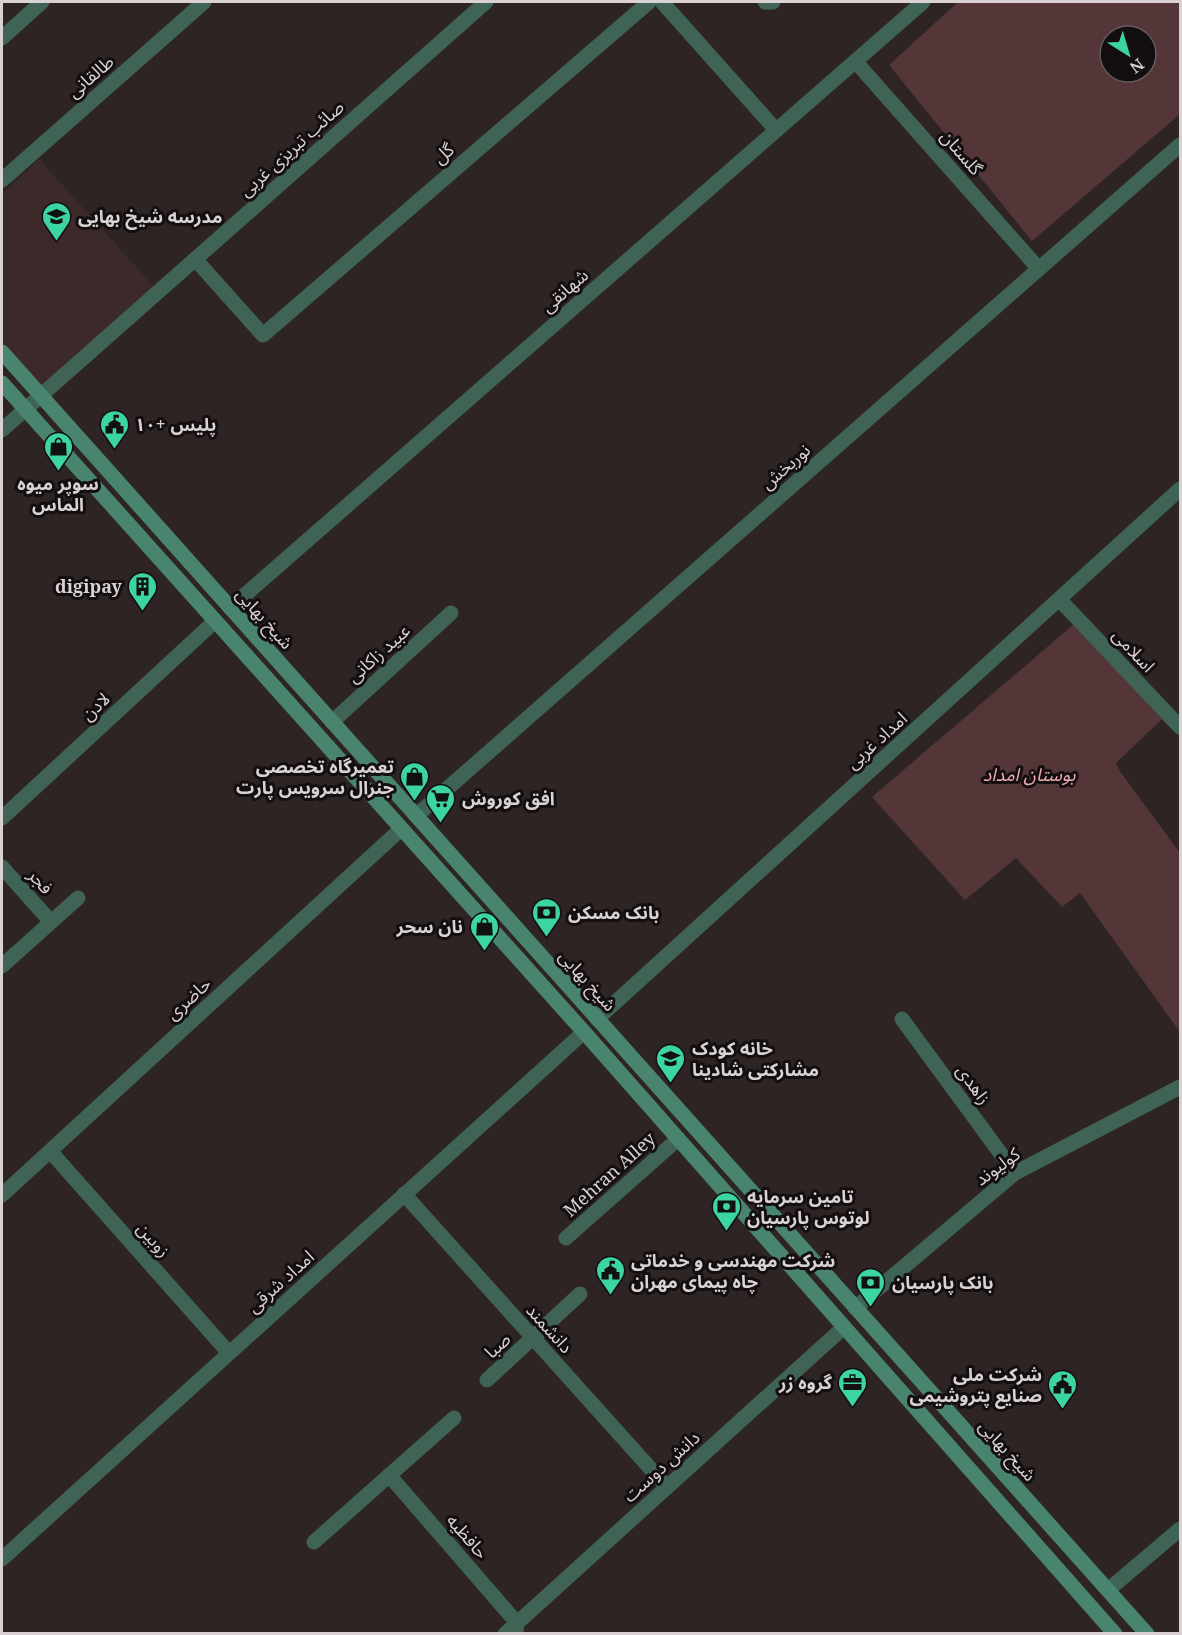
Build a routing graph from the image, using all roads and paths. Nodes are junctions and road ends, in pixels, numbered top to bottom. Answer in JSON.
{"nodes":[{"id":1,"x":42,"y":2,"type":"edge"},
{"id":2,"x":204,"y":2,"type":"edge"},
{"id":3,"x":650,"y":2,"type":"edge"},
{"id":4,"x":662,"y":2,"type":"edge"},
{"id":5,"x":923,"y":2,"type":"edge"},
{"id":6,"x":479,"y":4,"type":"edge"},
{"id":7,"x":2,"y":38,"type":"edge"},
{"id":8,"x":855,"y":61,"type":"junction"},
{"id":9,"x":776,"y":130,"type":"junction"},
{"id":10,"x":1180,"y":145,"type":"edge"},
{"id":11,"x":2,"y":180,"type":"edge"},
{"id":12,"x":195,"y":259,"type":"junction"},
{"id":13,"x":1039,"y":269,"type":"junction"},
{"id":14,"x":2,"y":352,"type":"edge"},
{"id":15,"x":2,"y":383,"type":"edge"},
{"id":16,"x":40,"y":396,"type":"junction"},
{"id":17,"x":24,"y":409,"type":"junction"},
{"id":18,"x":2,"y":430,"type":"edge"},
{"id":19,"x":1180,"y":489,"type":"edge"},
{"id":20,"x":1059,"y":599,"type":"junction"},
{"id":21,"x":230,"y":608,"type":"junction"},
{"id":22,"x":451,"y":613,"type":"dead end"},
{"id":23,"x":214,"y":622,"type":"junction"},
{"id":24,"x":332,"y":722,"type":"junction"},
{"id":25,"x":1180,"y":727,"type":"edge"},
{"id":26,"x":416,"y":816,"type":"junction"},
{"id":27,"x":2,"y":818,"type":"edge"},
{"id":28,"x":401,"y":829,"type":"junction"},
{"id":29,"x":2,"y":867,"type":"edge"},
{"id":30,"x":78,"y":898,"type":"dead end"},
{"id":31,"x":51,"y":922,"type":"junction"},
{"id":32,"x":2,"y":966,"type":"edge"},
{"id":33,"x":597,"y":1019,"type":"junction"},
{"id":34,"x":902,"y":1019,"type":"dead end"},
{"id":35,"x":584,"y":1032,"type":"junction"},
{"id":36,"x":1180,"y":1087,"type":"edge"},
{"id":37,"x":678,"y":1139,"type":"junction"},
{"id":38,"x":50,"y":1151,"type":"junction"},
{"id":39,"x":1015,"y":1173,"type":"junction"},
{"id":40,"x":404,"y":1194,"type":"junction"},
{"id":41,"x":2,"y":1195,"type":"edge"},
{"id":42,"x":778,"y":1221,"type":"junction"},
{"id":43,"x":763,"y":1235,"type":"junction"},
{"id":44,"x":566,"y":1238,"type":"dead end"},
{"id":45,"x":580,"y":1294,"type":"dead end"},
{"id":46,"x":855,"y":1308,"type":"junction"},
{"id":47,"x":844,"y":1327,"type":"junction"},
{"id":48,"x":533,"y":1338,"type":"junction"},
{"id":49,"x":229,"y":1353,"type":"junction"},
{"id":50,"x":487,"y":1380,"type":"dead end"},
{"id":51,"x":454,"y":1418,"type":"dead end"},
{"id":52,"x":389,"y":1475,"type":"junction"},
{"id":53,"x":667,"y":1486,"type":"junction"},
{"id":54,"x":1180,"y":1529,"type":"edge"},
{"id":55,"x":314,"y":1542,"type":"dead end"},
{"id":56,"x":2,"y":1559,"type":"edge"},
{"id":57,"x":1108,"y":1590,"type":"junction"},
{"id":58,"x":516,"y":1628,"type":"edge"},
{"id":59,"x":505,"y":1634,"type":"edge"},
{"id":60,"x":1115,"y":1634,"type":"edge"},
{"id":61,"x":1147,"y":1634,"type":"edge"}],
"edges":[{"from":1,"to":7,"type":"street"},
{"from":2,"to":11,"type":"street","name":"طالقانی"},
{"from":3,"to":12,"type":"street","name":"گل"},
{"from":4,"to":9,"type":"street"},
{"from":5,"to":8,"type":"street","name":"شهانقی"},
{"from":6,"to":12,"type":"street","name":"صائب تبریزی غربی"},
{"from":8,"to":9,"type":"street","name":"شهانقی"},
{"from":8,"to":13,"type":"street","name":"گلستان"},
{"from":9,"to":21,"type":"street","name":"شهانقی"},
{"from":10,"to":13,"type":"street","name":"نوربخش"},
{"from":12,"to":16,"type":"street","name":"صائب تبریزی غربی"},
{"from":13,"to":26,"type":"street","name":"نوربخش"},
{"from":14,"to":16,"type":"main road","name":"شیخ بهایی"},
{"from":15,"to":17,"type":"main road"},
{"from":16,"to":17,"type":"street","name":"صائب تبریزی غربی"},
{"from":16,"to":21,"type":"main road","name":"شیخ بهایی"},
{"from":17,"to":18,"type":"street","name":"صائب تبریزی غربی"},
{"from":17,"to":23,"type":"main road"},
{"from":19,"to":20,"type":"street","name":"امداد غربی"},
{"from":20,"to":25,"type":"street","name":"اسلامی"},
{"from":20,"to":33,"type":"street","name":"امداد غربی"},
{"from":21,"to":24,"type":"main road","name":"شیخ بهایی"},
{"from":22,"to":24,"type":"street","name":"عبید زاکانی"},
{"from":23,"to":27,"type":"street","name":"لادن"},
{"from":23,"to":28,"type":"main road"},
{"from":24,"to":26,"type":"main road","name":"شیخ بهایی"},
{"from":26,"to":33,"type":"main road","name":"شیخ بهایی"},
{"from":28,"to":35,"type":"main road"},
{"from":28,"to":38,"type":"street","name":"حاضری"},
{"from":29,"to":31,"type":"street","name":"فجر"},
{"from":30,"to":31,"type":"street","name":"فجر"},
{"from":31,"to":32,"type":"street","name":"فجر"},
{"from":33,"to":42,"type":"main road","name":"شیخ بهایی"},
{"from":34,"to":39,"type":"street","name":"زاهدی"},
{"from":35,"to":37,"type":"main road"},
{"from":35,"to":40,"type":"street","name":"امداد شرقی"},
{"from":36,"to":39,"type":"street","name":"کولیوند"},
{"from":37,"to":43,"type":"main road"},
{"from":37,"to":44,"type":"street","name":"Mehran Alley"},
{"from":38,"to":41,"type":"street","name":"حاضری"},
{"from":38,"to":49,"type":"street","name":"زوبین"},
{"from":39,"to":46,"type":"street","name":"کولیوند"},
{"from":40,"to":48,"type":"street","name":"دانشمند"},
{"from":40,"to":49,"type":"street","name":"امداد شرقی"},
{"from":42,"to":43,"type":"main road"},
{"from":42,"to":46,"type":"main road","name":"شیخ بهایی"},
{"from":43,"to":47,"type":"main road"},
{"from":45,"to":48,"type":"street","name":"صبا"},
{"from":46,"to":57,"type":"main road","name":"شیخ بهایی"},
{"from":47,"to":53,"type":"street","name":"دانش دوست"},
{"from":47,"to":60,"type":"main road"},
{"from":48,"to":50,"type":"street","name":"صبا"},
{"from":48,"to":53,"type":"street","name":"دانشمند"},
{"from":49,"to":56,"type":"street","name":"امداد شرقی"},
{"from":51,"to":52,"type":"street"},
{"from":52,"to":55,"type":"street"},
{"from":52,"to":58,"type":"street","name":"حافظیه"},
{"from":53,"to":58,"type":"street","name":"دانش دوست"},
{"from":54,"to":57,"type":"street"},
{"from":57,"to":61,"type":"main road","name":"شیخ بهایی"},
{"from":58,"to":59,"type":"street","name":"دانش دوست"}]}
